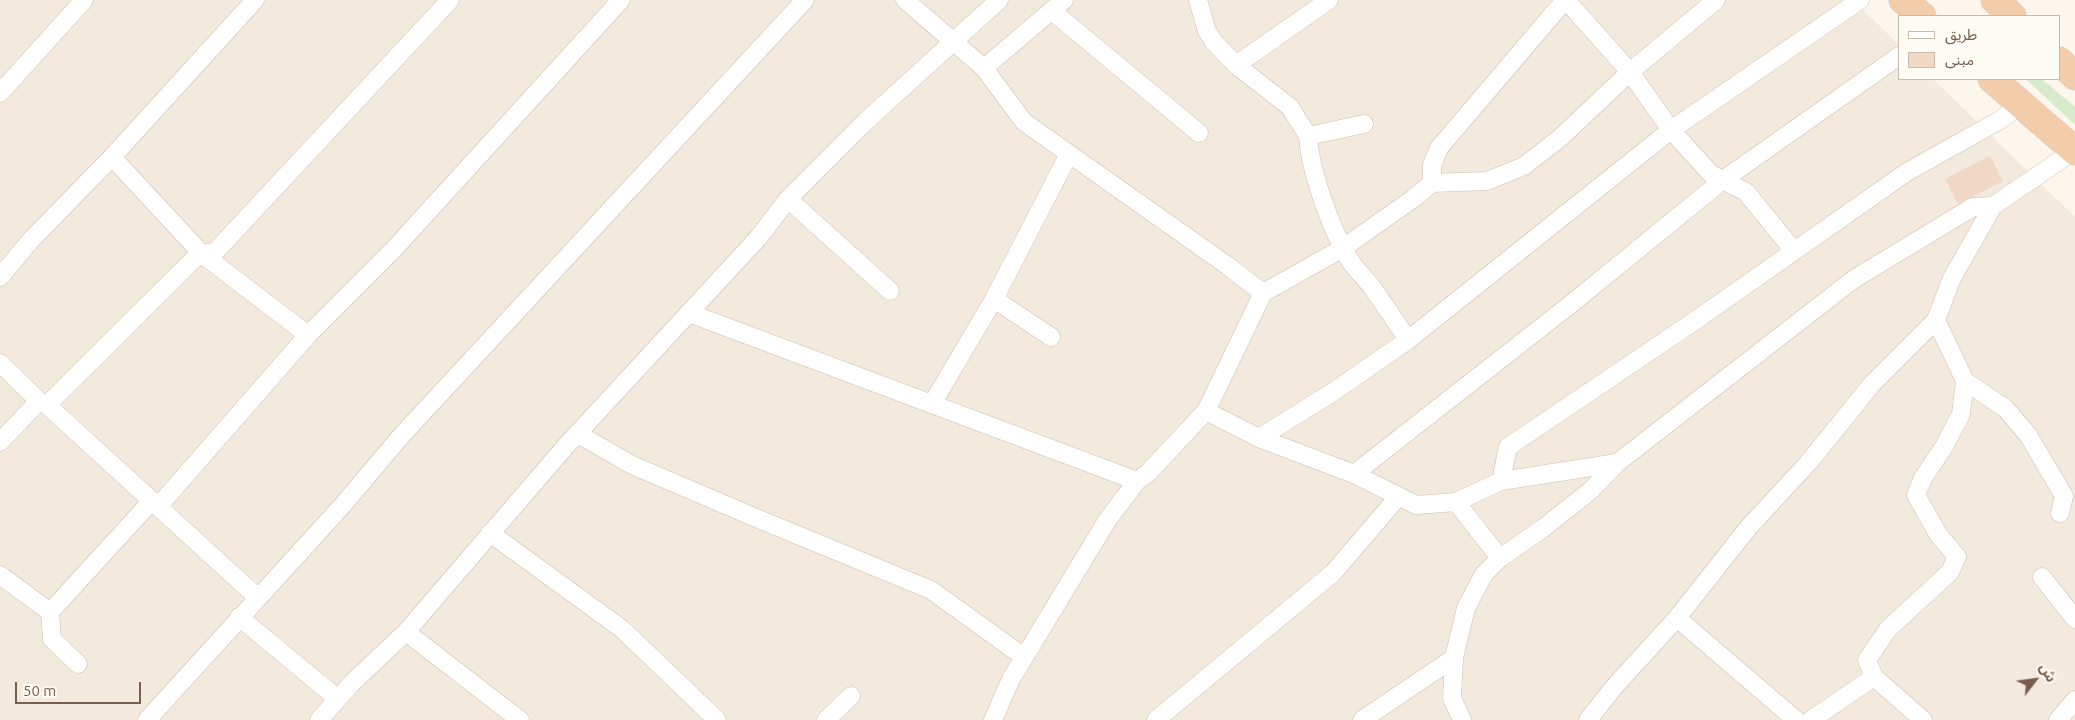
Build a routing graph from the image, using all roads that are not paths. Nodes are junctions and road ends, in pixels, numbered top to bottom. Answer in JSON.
{"nodes":[{"id":1,"x":84,"y":0,"type":"edge"},
{"id":2,"x":255,"y":0,"type":"edge"},
{"id":3,"x":450,"y":0,"type":"edge"},
{"id":4,"x":621,"y":0,"type":"edge"},
{"id":5,"x":805,"y":0,"type":"edge"},
{"id":6,"x":905,"y":0,"type":"edge"},
{"id":7,"x":999,"y":0,"type":"edge"},
{"id":8,"x":1198,"y":0,"type":"edge"},
{"id":9,"x":1329,"y":0,"type":"edge"},
{"id":10,"x":1565,"y":0,"type":"edge"},
{"id":11,"x":1716,"y":0,"type":"edge"},
{"id":12,"x":1860,"y":0,"type":"edge"},
{"id":13,"x":1903,"y":0,"type":"edge"},
{"id":14,"x":1995,"y":0,"type":"edge"},
{"id":15,"x":1058,"y":5,"type":"edge"},
{"id":16,"x":1921,"y":15,"type":"edge"},
{"id":17,"x":2011,"y":15,"type":"edge"},
{"id":18,"x":954,"y":42,"type":"junction"},
{"id":19,"x":1898,"y":57,"type":"edge"},
{"id":20,"x":2060,"y":61,"type":"edge"},
{"id":21,"x":1236,"y":65,"type":"junction"},
{"id":22,"x":984,"y":68,"type":"junction"},
{"id":23,"x":1630,"y":72,"type":"junction"},
{"id":24,"x":2075,"y":76,"type":"edge"},
{"id":25,"x":1993,"y":80,"type":"edge"},
{"id":26,"x":0,"y":93,"type":"edge"},
{"id":27,"x":2020,"y":105,"type":"junction"},
{"id":28,"x":1364,"y":124,"type":"dead end"},
{"id":29,"x":1671,"y":130,"type":"junction"},
{"id":30,"x":1199,"y":133,"type":"dead end"},
{"id":31,"x":1308,"y":136,"type":"junction"},
{"id":32,"x":2075,"y":150,"type":"edge"},
{"id":33,"x":1069,"y":154,"type":"junction"},
{"id":34,"x":112,"y":157,"type":"junction"},
{"id":35,"x":1723,"y":180,"type":"junction"},
{"id":36,"x":1432,"y":183,"type":"junction"},
{"id":37,"x":788,"y":199,"type":"junction"},
{"id":38,"x":1992,"y":206,"type":"junction"},
{"id":39,"x":1343,"y":248,"type":"junction"},
{"id":40,"x":1794,"y":252,"type":"junction"},
{"id":41,"x":202,"y":254,"type":"junction"},
{"id":42,"x":0,"y":277,"type":"edge"},
{"id":43,"x":890,"y":291,"type":"dead end"},
{"id":44,"x":1263,"y":293,"type":"junction"},
{"id":45,"x":994,"y":299,"type":"junction"},
{"id":46,"x":689,"y":313,"type":"junction"},
{"id":47,"x":1936,"y":320,"type":"junction"},
{"id":48,"x":308,"y":335,"type":"junction"},
{"id":49,"x":1051,"y":337,"type":"dead end"},
{"id":50,"x":1408,"y":340,"type":"junction"},
{"id":51,"x":0,"y":363,"type":"edge"},
{"id":52,"x":1965,"y":382,"type":"junction"},
{"id":53,"x":43,"y":403,"type":"junction"},
{"id":54,"x":932,"y":404,"type":"junction"},
{"id":55,"x":1206,"y":411,"type":"junction"},
{"id":56,"x":578,"y":434,"type":"junction"},
{"id":57,"x":1259,"y":438,"type":"junction"},
{"id":58,"x":0,"y":442,"type":"edge"},
{"id":59,"x":1616,"y":463,"type":"junction"},
{"id":60,"x":1354,"y":474,"type":"junction"},
{"id":61,"x":1137,"y":481,"type":"junction"},
{"id":62,"x":1501,"y":482,"type":"junction"},
{"id":63,"x":1398,"y":497,"type":"junction"},
{"id":64,"x":1456,"y":502,"type":"junction"},
{"id":65,"x":155,"y":503,"type":"junction"},
{"id":66,"x":2060,"y":513,"type":"dead end"},
{"id":67,"x":490,"y":533,"type":"junction"},
{"id":68,"x":1500,"y":558,"type":"junction"},
{"id":69,"x":0,"y":575,"type":"edge"},
{"id":70,"x":2042,"y":577,"type":"dead end"},
{"id":71,"x":257,"y":598,"type":"junction"},
{"id":72,"x":50,"y":612,"type":"junction"},
{"id":73,"x":239,"y":617,"type":"junction"},
{"id":74,"x":1677,"y":618,"type":"junction"},
{"id":75,"x":2075,"y":619,"type":"edge"},
{"id":76,"x":406,"y":632,"type":"junction"},
{"id":77,"x":1024,"y":657,"type":"junction"},
{"id":78,"x":1454,"y":658,"type":"junction"},
{"id":79,"x":78,"y":664,"type":"dead end"},
{"id":80,"x":1874,"y":677,"type":"junction"},
{"id":81,"x":852,"y":696,"type":"dead end"},
{"id":82,"x":338,"y":699,"type":"junction"},
{"id":83,"x":2075,"y":700,"type":"edge"},
{"id":84,"x":147,"y":720,"type":"edge"},
{"id":85,"x":319,"y":720,"type":"edge"},
{"id":86,"x":520,"y":720,"type":"edge"},
{"id":87,"x":717,"y":720,"type":"edge"},
{"id":88,"x":826,"y":720,"type":"edge"},
{"id":89,"x":993,"y":720,"type":"edge"},
{"id":90,"x":1156,"y":720,"type":"edge"},
{"id":91,"x":1362,"y":720,"type":"edge"},
{"id":92,"x":1462,"y":720,"type":"edge"},
{"id":93,"x":1588,"y":720,"type":"edge"},
{"id":94,"x":1796,"y":720,"type":"edge"},
{"id":95,"x":1811,"y":720,"type":"edge"},
{"id":96,"x":1923,"y":720,"type":"edge"},
{"id":97,"x":2058,"y":720,"type":"edge"}],
"edges":[{"from":1,"to":26,"type":"street"},
{"from":2,"to":34,"type":"street"},
{"from":3,"to":41,"type":"street"},
{"from":4,"to":48,"type":"street"},
{"from":5,"to":71,"type":"street"},
{"from":6,"to":18,"type":"street"},
{"from":7,"to":18,"type":"street"},
{"from":8,"to":21,"type":"street"},
{"from":9,"to":21,"type":"street"},
{"from":10,"to":23,"type":"street"},
{"from":10,"to":36,"type":"street"},
{"from":11,"to":23,"type":"street"},
{"from":12,"to":29,"type":"street"},
{"from":13,"to":16,"type":"highway"},
{"from":14,"to":17,"type":"highway"},
{"from":15,"to":22,"type":"street"},
{"from":15,"to":30,"type":"street"},
{"from":18,"to":22,"type":"street"},
{"from":18,"to":37,"type":"street"},
{"from":19,"to":35,"type":"street"},
{"from":20,"to":24,"type":"highway"},
{"from":21,"to":31,"type":"street"},
{"from":22,"to":33,"type":"street"},
{"from":23,"to":29,"type":"street"},
{"from":23,"to":36,"type":"street"},
{"from":25,"to":27,"type":"highway"},
{"from":27,"to":32,"type":"highway"},
{"from":27,"to":40,"type":"street"},
{"from":28,"to":31,"type":"street"},
{"from":29,"to":35,"type":"street"},
{"from":29,"to":50,"type":"street"},
{"from":31,"to":39,"type":"street"},
{"from":32,"to":38,"type":"street"},
{"from":33,"to":44,"type":"street"},
{"from":33,"to":45,"type":"street"},
{"from":34,"to":41,"type":"street"},
{"from":34,"to":42,"type":"street"},
{"from":35,"to":40,"type":"street"},
{"from":35,"to":60,"type":"street"},
{"from":36,"to":39,"type":"street"},
{"from":37,"to":43,"type":"street"},
{"from":37,"to":46,"type":"street"},
{"from":38,"to":47,"type":"street"},
{"from":38,"to":59,"type":"street"},
{"from":39,"to":44,"type":"street"},
{"from":39,"to":50,"type":"street"},
{"from":40,"to":62,"type":"street"},
{"from":41,"to":48,"type":"street"},
{"from":41,"to":53,"type":"street"},
{"from":44,"to":55,"type":"street"},
{"from":45,"to":49,"type":"street"},
{"from":45,"to":54,"type":"street"},
{"from":46,"to":54,"type":"street"},
{"from":46,"to":56,"type":"street"},
{"from":47,"to":52,"type":"street"},
{"from":47,"to":74,"type":"street"},
{"from":48,"to":65,"type":"street"},
{"from":50,"to":57,"type":"street"},
{"from":51,"to":53,"type":"street"},
{"from":52,"to":66,"type":"street"},
{"from":52,"to":80,"type":"street"},
{"from":53,"to":58,"type":"street"},
{"from":53,"to":65,"type":"street"},
{"from":54,"to":61,"type":"street"},
{"from":55,"to":57,"type":"street"},
{"from":55,"to":61,"type":"street"},
{"from":56,"to":67,"type":"street"},
{"from":56,"to":77,"type":"street"},
{"from":57,"to":60,"type":"street"},
{"from":59,"to":62,"type":"street"},
{"from":59,"to":68,"type":"street"},
{"from":60,"to":63,"type":"street"},
{"from":61,"to":77,"type":"street"},
{"from":62,"to":64,"type":"street"},
{"from":63,"to":64,"type":"street"},
{"from":63,"to":90,"type":"street"},
{"from":64,"to":68,"type":"street"},
{"from":65,"to":71,"type":"street"},
{"from":65,"to":72,"type":"street"},
{"from":67,"to":76,"type":"street"},
{"from":67,"to":87,"type":"street"},
{"from":68,"to":78,"type":"street"},
{"from":69,"to":72,"type":"street"},
{"from":70,"to":75,"type":"street"},
{"from":71,"to":73,"type":"street"},
{"from":72,"to":79,"type":"street"},
{"from":73,"to":82,"type":"street"},
{"from":73,"to":84,"type":"street"},
{"from":74,"to":93,"type":"street"},
{"from":74,"to":94,"type":"street"},
{"from":76,"to":82,"type":"street"},
{"from":76,"to":86,"type":"street"},
{"from":77,"to":89,"type":"street"},
{"from":78,"to":91,"type":"street"},
{"from":78,"to":92,"type":"street"},
{"from":80,"to":95,"type":"street"},
{"from":80,"to":96,"type":"street"},
{"from":81,"to":88,"type":"street"},
{"from":82,"to":85,"type":"street"},
{"from":83,"to":97,"type":"street"}]}
